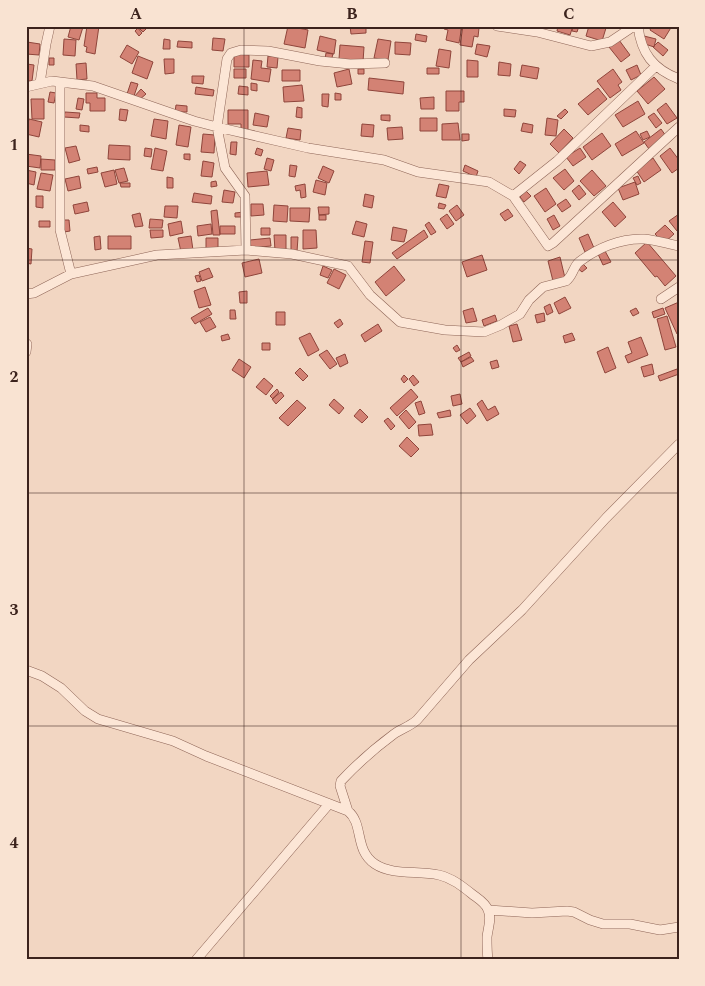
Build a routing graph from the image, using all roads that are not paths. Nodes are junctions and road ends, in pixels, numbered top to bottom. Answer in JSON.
{"nodes":[{"id":1,"x":50,"y":26,"type":"edge"},
{"id":2,"x":497,"y":26,"type":"edge"},
{"id":3,"x":634,"y":26,"type":"edge"},
{"id":4,"x":638,"y":26,"type":"edge"},
{"id":5,"x":385,"y":63,"type":"dead end"},
{"id":6,"x":656,"y":66,"type":"junction"},
{"id":7,"x":679,"y":79,"type":"edge"},
{"id":8,"x":60,"y":82,"type":"junction"},
{"id":9,"x":40,"y":83,"type":"junction"},
{"id":10,"x":26,"y":87,"type":"edge"},
{"id":11,"x":217,"y":127,"type":"junction"},
{"id":12,"x":679,"y":127,"type":"edge"},
{"id":13,"x":513,"y":196,"type":"junction"},
{"id":14,"x":679,"y":246,"type":"edge"},
{"id":15,"x":246,"y":250,"type":"junction"},
{"id":16,"x":71,"y":274,"type":"junction"},
{"id":17,"x":679,"y":288,"type":"edge"},
{"id":18,"x":26,"y":294,"type":"edge"},
{"id":19,"x":661,"y":299,"type":"dead end"},
{"id":20,"x":679,"y":444,"type":"edge"},
{"id":21,"x":26,"y":670,"type":"edge"},
{"id":22,"x":329,"y":804,"type":"junction"},
{"id":23,"x":348,"y":810,"type":"junction"},
{"id":24,"x":488,"y":910,"type":"junction"},
{"id":25,"x":679,"y":927,"type":"edge"},
{"id":26,"x":196,"y":960,"type":"edge"},
{"id":27,"x":488,"y":960,"type":"edge"}],
"edges":[{"from":1,"to":9,"type":"street"},
{"from":2,"to":3,"type":"street"},
{"from":4,"to":6,"type":"street"},
{"from":5,"to":11,"type":"street"},
{"from":6,"to":7,"type":"street"},
{"from":6,"to":13,"type":"street"},
{"from":8,"to":9,"type":"street"},
{"from":8,"to":11,"type":"street"},
{"from":8,"to":16,"type":"street"},
{"from":9,"to":10,"type":"street"},
{"from":11,"to":13,"type":"street"},
{"from":11,"to":15,"type":"street"},
{"from":12,"to":13,"type":"street"},
{"from":14,"to":15,"type":"street"},
{"from":15,"to":16,"type":"street"},
{"from":16,"to":18,"type":"street"},
{"from":17,"to":19,"type":"street"},
{"from":20,"to":23,"type":"street"},
{"from":21,"to":22,"type":"street"},
{"from":22,"to":23,"type":"street"},
{"from":22,"to":26,"type":"street"},
{"from":23,"to":24,"type":"street"},
{"from":24,"to":25,"type":"street"},
{"from":24,"to":27,"type":"street"}]}
